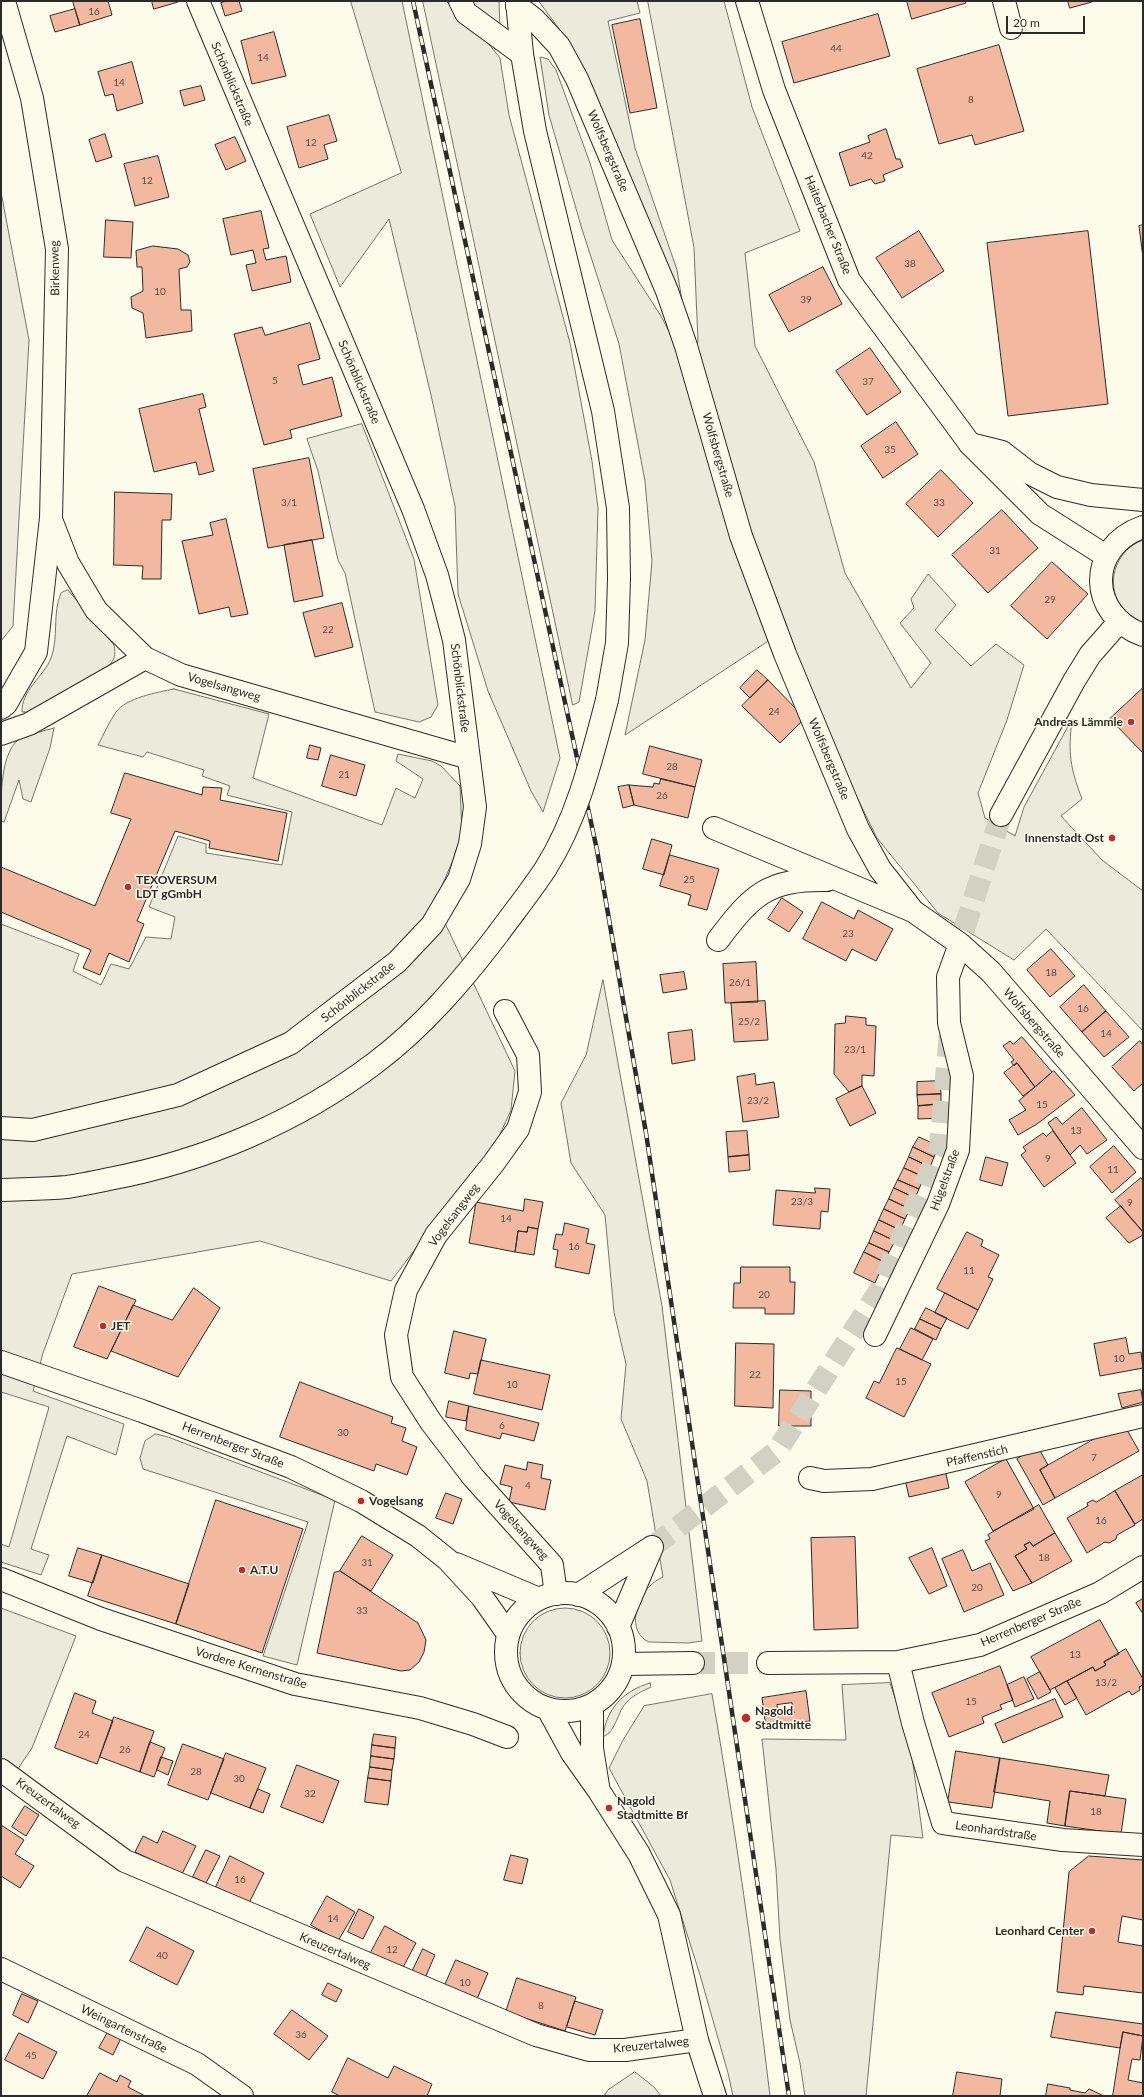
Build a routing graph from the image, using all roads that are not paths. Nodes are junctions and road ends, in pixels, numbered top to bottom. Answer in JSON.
{"nodes":[{"id":1,"x":4,"y":1,"type":"edge"},
{"id":2,"x":198,"y":1,"type":"edge"},
{"id":3,"x":747,"y":1,"type":"edge"},
{"id":4,"x":1004,"y":1,"type":"edge"},
{"id":5,"x":517,"y":3,"type":"edge"},
{"id":6,"x":463,"y":7,"type":"edge"},
{"id":7,"x":1011,"y":28,"type":"dead end"},
{"id":8,"x":522,"y":54,"type":"junction"},
{"id":9,"x":970,"y":444,"type":"junction"},
{"id":10,"x":1143,"y":500,"type":"edge"},
{"id":11,"x":50,"y":518,"type":"junction"},
{"id":12,"x":1143,"y":527,"type":"edge"},
{"id":13,"x":1106,"y":556,"type":"junction"},
{"id":14,"x":1119,"y":622,"type":"junction"},
{"id":15,"x":1143,"y":635,"type":"edge"},
{"id":16,"x":146,"y":658,"type":"junction"},
{"id":17,"x":1,"y":708,"type":"edge"},
{"id":18,"x":1,"y":734,"type":"edge"},
{"id":19,"x":469,"y":758,"type":"junction"},
{"id":20,"x":1001,"y":815,"type":"tunnel mouth"},
{"id":21,"x":714,"y":828,"type":"dead end"},
{"id":22,"x":836,"y":880,"type":"junction"},
{"id":23,"x":913,"y":910,"type":"junction"},
{"id":24,"x":718,"y":940,"type":"dead end"},
{"id":25,"x":960,"y":944,"type":"junction"},
{"id":26,"x":505,"y":1011,"type":"dead end"},
{"id":27,"x":1,"y":1128,"type":"edge"},
{"id":28,"x":1143,"y":1148,"type":"edge"},
{"id":29,"x":1,"y":1190,"type":"edge"},
{"id":30,"x":876,"y":1335,"type":"dead end"},
{"id":31,"x":1,"y":1362,"type":"edge"},
{"id":32,"x":1143,"y":1416,"type":"edge"},
{"id":33,"x":810,"y":1478,"type":"dead end"},
{"id":34,"x":448,"y":1560,"type":"junction"},
{"id":35,"x":1143,"y":1567,"type":"edge"},
{"id":36,"x":1,"y":1579,"type":"edge"},
{"id":37,"x":578,"y":1595,"type":"junction"},
{"id":38,"x":547,"y":1596,"type":"junction"},
{"id":39,"x":618,"y":1627,"type":"junction"},
{"id":40,"x":508,"y":1634,"type":"junction"},
{"id":41,"x":898,"y":1662,"type":"junction"},
{"id":42,"x":693,"y":1663,"type":"tunnel mouth"},
{"id":43,"x":768,"y":1663,"type":"tunnel mouth"},
{"id":44,"x":623,"y":1664,"type":"junction"},
{"id":45,"x":592,"y":1705,"type":"junction"},
{"id":46,"x":548,"y":1709,"type":"junction"},
{"id":47,"x":507,"y":1737,"type":"dead end"},
{"id":48,"x":1,"y":1770,"type":"edge"},
{"id":49,"x":599,"y":1791,"type":"junction"},
{"id":50,"x":1143,"y":1845,"type":"edge"},
{"id":51,"x":1,"y":1969,"type":"edge"},
{"id":52,"x":697,"y":2040,"type":"junction"},
{"id":53,"x":242,"y":2096,"type":"edge"},
{"id":54,"x":715,"y":2096,"type":"edge"}],
"edges":[{"from":1,"to":11,"type":"street","name":"Birkenweg"},
{"from":2,"to":19,"type":"street","name":"Schönblickstraße"},
{"from":3,"to":9,"type":"street","name":"Haiterbacher Straße"},
{"from":4,"to":7,"type":"street"},
{"from":5,"to":8,"type":"street"},
{"from":5,"to":23,"type":"street","name":"Wolfsbergstraße"},
{"from":6,"to":8,"type":"street"},
{"from":8,"to":29,"type":"street","bridge":true},
{"from":9,"to":10,"type":"street"},
{"from":9,"to":13,"type":"street","name":"Haiterbacher Straße"},
{"from":11,"to":16,"type":"street","name":"Vogelsangweg"},
{"from":11,"to":17,"type":"street","name":"Birkenweg"},
{"from":12,"to":13,"type":"street"},
{"from":13,"to":14,"type":"street"},
{"from":14,"to":15,"type":"street"},
{"from":14,"to":20,"type":"street"},
{"from":16,"to":18,"type":"street"},
{"from":16,"to":19,"type":"street","name":"Vogelsangweg"},
{"from":19,"to":27,"type":"street","name":"Schönblickstraße"},
{"from":21,"to":22,"type":"street","name":"Wolfsbergstraße"},
{"from":22,"to":23,"type":"street","name":"Wolfsbergstraße"},
{"from":22,"to":24,"type":"street","name":"Wolfsbergstraße"},
{"from":23,"to":25,"type":"street","name":"Wolfsbergstraße"},
{"from":25,"to":28,"type":"street","name":"Wolfsbergstraße"},
{"from":25,"to":30,"type":"street","name":"Hügelstraße"},
{"from":26,"to":38,"type":"street","name":"Vogelsangweg"},
{"from":31,"to":34,"type":"street","name":"Herrenberger Straße"},
{"from":32,"to":33,"type":"street","name":"Pfaffenstich"},
{"from":34,"to":38,"type":"street","name":"Herrenberger Straße"},
{"from":34,"to":40,"type":"street","name":"Herrenberger Straße"},
{"from":35,"to":41,"type":"street","name":"Herrenberger Straße"},
{"from":36,"to":47,"type":"street","name":"Vordere Kernenstraße"},
{"from":37,"to":38,"type":"street"},
{"from":37,"to":39,"type":"street"},
{"from":37,"to":39,"type":"street"},
{"from":38,"to":40,"type":"street"},
{"from":39,"to":44,"type":"street"},
{"from":40,"to":46,"type":"street"},
{"from":41,"to":43,"type":"street","name":"Herrenberger Straße"},
{"from":41,"to":50,"type":"street","name":"Leonhardstraße"},
{"from":42,"to":44,"type":"street"},
{"from":44,"to":45,"type":"street"},
{"from":45,"to":46,"type":"street"},
{"from":45,"to":49,"type":"street"},
{"from":46,"to":49,"type":"street"},
{"from":48,"to":52,"type":"street","name":"Kreuzertalweg"},
{"from":49,"to":52,"type":"street"},
{"from":51,"to":53,"type":"street","name":"Weingartenstraße"},
{"from":52,"to":54,"type":"street"}]}
